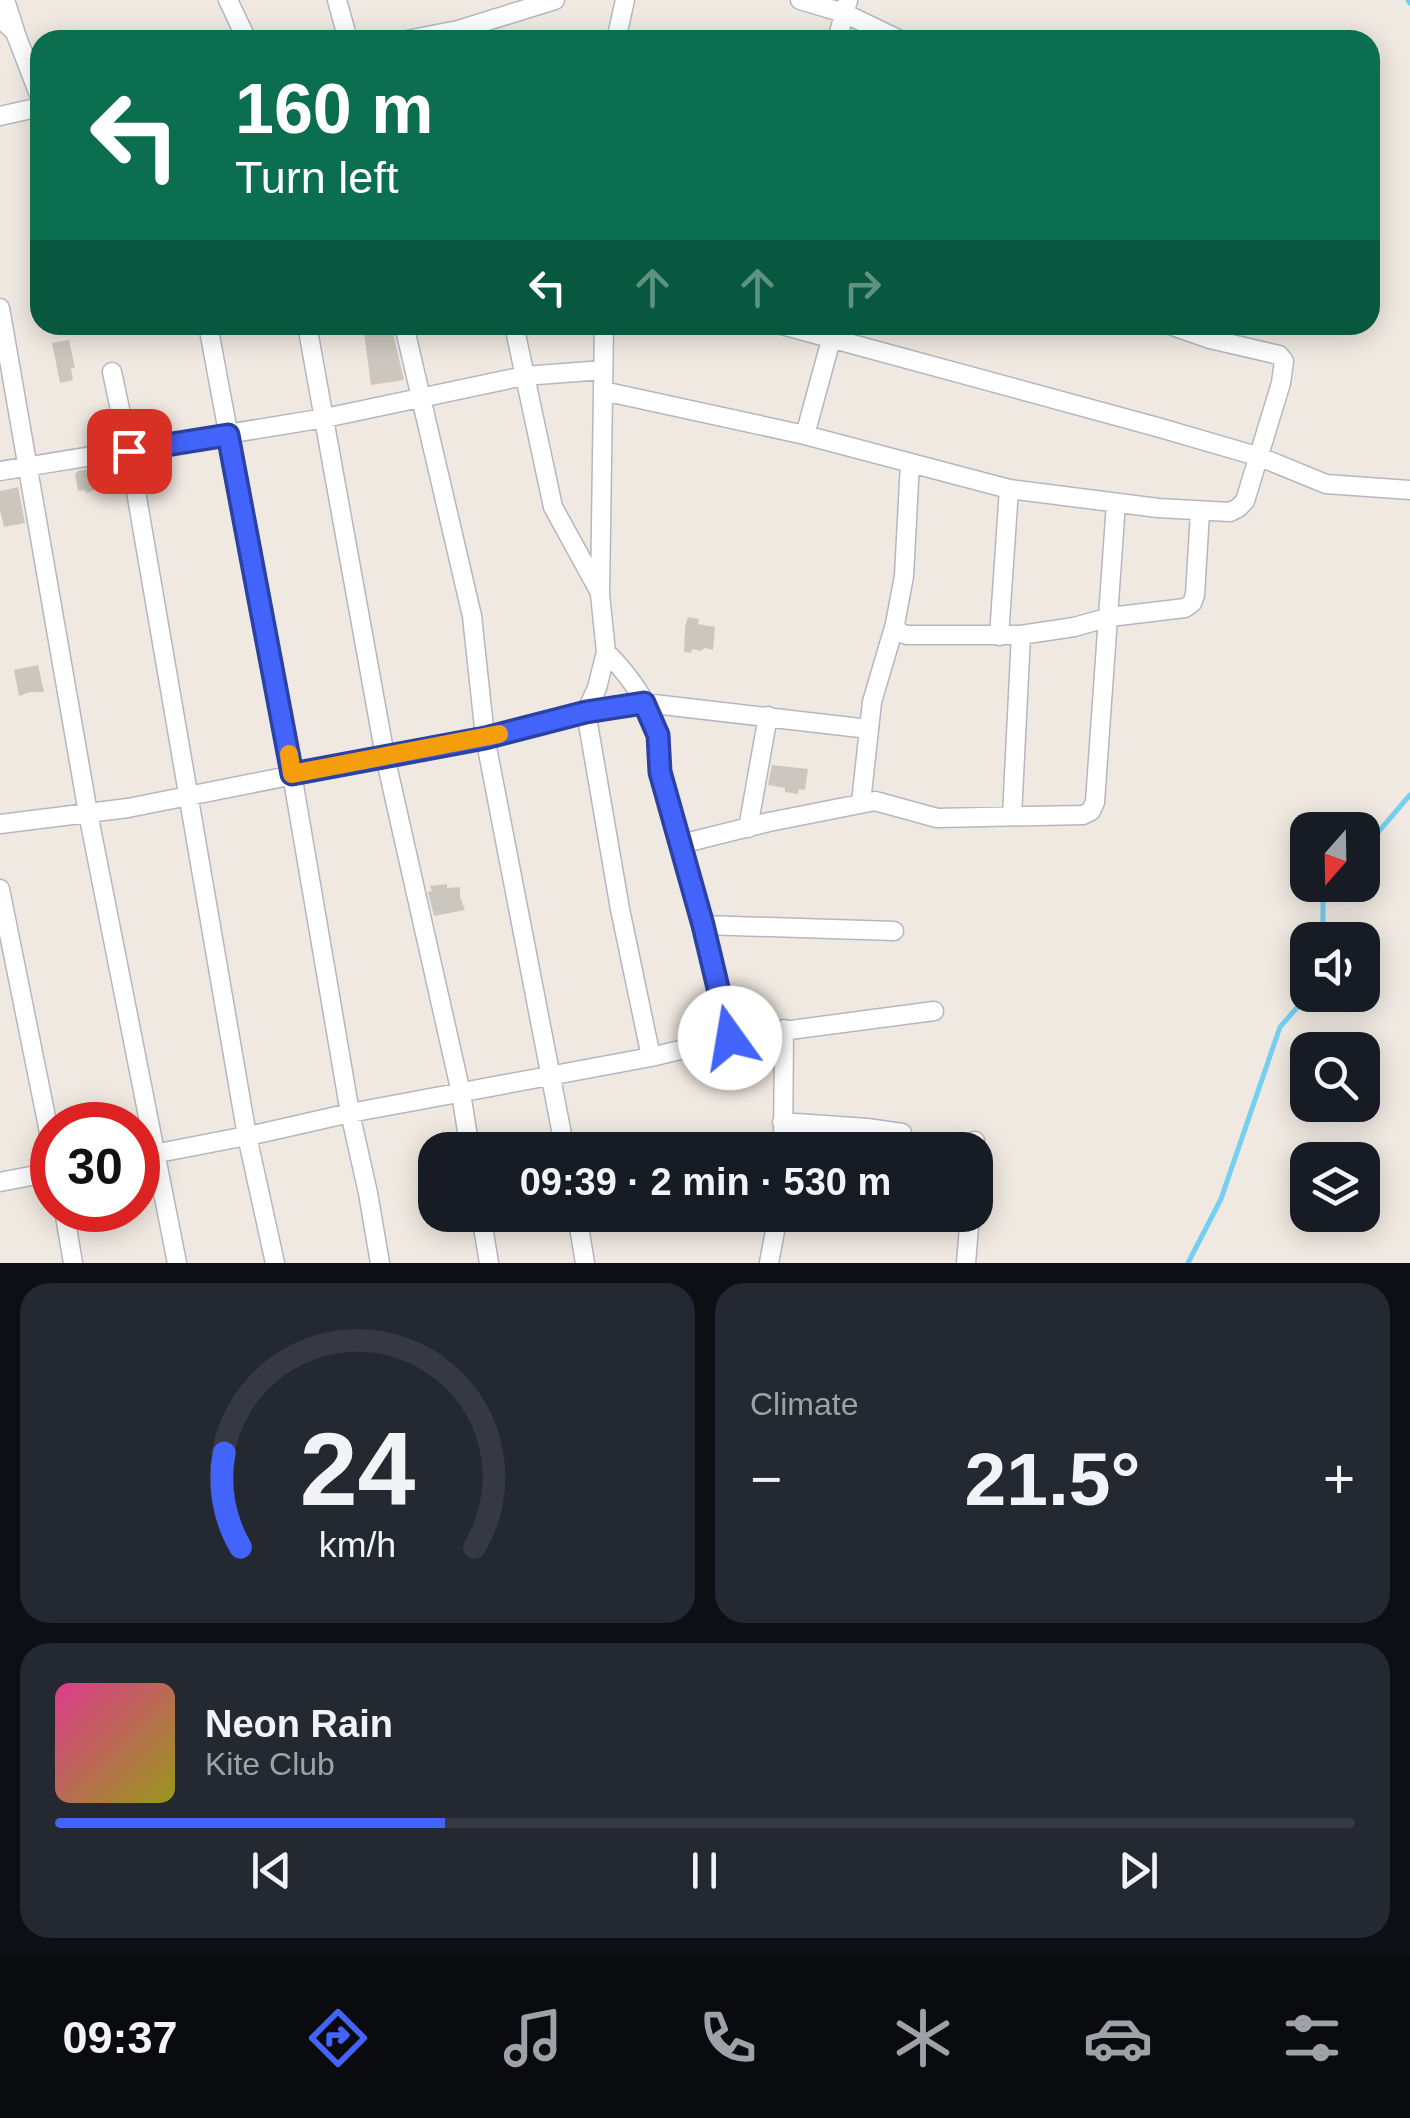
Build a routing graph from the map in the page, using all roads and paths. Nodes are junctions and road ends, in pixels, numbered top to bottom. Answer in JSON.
{"nodes":[{"id":1,"x":4,"y":0,"type":"edge"},
{"id":2,"x":228,"y":0,"type":"edge"},
{"id":3,"x":337,"y":0,"type":"edge"},
{"id":4,"x":555,"y":0,"type":"edge"},
{"id":5,"x":625,"y":0,"type":"edge"},
{"id":6,"x":800,"y":0,"type":"edge"},
{"id":7,"x":846,"y":6,"type":"edge"},
{"id":8,"x":0,"y":18,"type":"edge"},
{"id":9,"x":242,"y":30,"type":"edge"},
{"id":10,"x":345,"y":30,"type":"edge"},
{"id":11,"x":473,"y":30,"type":"edge"},
{"id":12,"x":618,"y":30,"type":"edge"},
{"id":13,"x":884,"y":30,"type":"edge"},
{"id":14,"x":16,"y":32,"type":"junction"},
{"id":15,"x":30,"y":70,"type":"edge"},
{"id":16,"x":30,"y":109,"type":"edge"},
{"id":17,"x":0,"y":116,"type":"edge"},
{"id":18,"x":0,"y":308,"type":"edge"},
{"id":19,"x":210,"y":335,"type":"edge"},
{"id":20,"x":309,"y":335,"type":"edge"},
{"id":21,"x":406,"y":335,"type":"edge"},
{"id":22,"x":516,"y":335,"type":"edge"},
{"id":23,"x":604,"y":335,"type":"edge"},
{"id":24,"x":832,"y":335,"type":"edge"},
{"id":25,"x":843,"y":335,"type":"edge"},
{"id":26,"x":1199,"y":335,"type":"edge"},
{"id":27,"x":604,"y":370,"type":"junction"},
{"id":28,"x":112,"y":372,"type":"dead end"},
{"id":29,"x":524,"y":376,"type":"junction"},
{"id":30,"x":603,"y":391,"type":"junction"},
{"id":31,"x":422,"y":397,"type":"junction"},
{"id":32,"x":325,"y":418,"type":"junction"},
{"id":33,"x":228,"y":435,"type":"junction"},
{"id":34,"x":805,"y":435,"type":"junction"},
{"id":35,"x":129,"y":451,"type":"junction"},
{"id":36,"x":1260,"y":458,"type":"junction"},
{"id":37,"x":910,"y":463,"type":"junction"},
{"id":38,"x":28,"y":465,"type":"junction"},
{"id":39,"x":0,"y":471,"type":"edge"},
{"id":40,"x":1008,"y":489,"type":"junction"},
{"id":41,"x":1410,"y":490,"type":"edge"},
{"id":42,"x":1116,"y":503,"type":"junction"},
{"id":43,"x":1200,"y":512,"type":"junction"},
{"id":44,"x":600,"y":516,"type":"junction"},
{"id":45,"x":563,"y":523,"type":"junction"},
{"id":46,"x":600,"y":594,"type":"junction"},
{"id":47,"x":1110,"y":617,"type":"junction"},
{"id":48,"x":895,"y":624,"type":"junction"},
{"id":49,"x":1021,"y":634,"type":"junction"},
{"id":50,"x":1000,"y":636,"type":"junction"},
{"id":51,"x":606,"y":652,"type":"junction"},
{"id":52,"x":644,"y":703,"type":"junction"},
{"id":53,"x":586,"y":712,"type":"junction"},
{"id":54,"x":768,"y":716,"type":"junction"},
{"id":55,"x":869,"y":729,"type":"junction"},
{"id":56,"x":485,"y":738,"type":"junction"},
{"id":57,"x":384,"y":756,"type":"junction"},
{"id":58,"x":292,"y":774,"type":"junction"},
{"id":59,"x":189,"y":796,"type":"junction"},
{"id":60,"x":861,"y":802,"type":"junction"},
{"id":61,"x":88,"y":813,"type":"junction"},
{"id":62,"x":1012,"y":816,"type":"junction"},
{"id":63,"x":0,"y":824,"type":"edge"},
{"id":64,"x":748,"y":828,"type":"junction"},
{"id":65,"x":681,"y":844,"type":"junction"},
{"id":66,"x":0,"y":889,"type":"edge"},
{"id":67,"x":703,"y":925,"type":"junction"},
{"id":68,"x":894,"y":932,"type":"dead end"},
{"id":69,"x":934,"y":1011,"type":"dead end"},
{"id":70,"x":784,"y":1029,"type":"junction"},
{"id":71,"x":730,"y":1038,"type":"junction"},
{"id":72,"x":652,"y":1057,"type":"junction"},
{"id":73,"x":552,"y":1077,"type":"junction"},
{"id":74,"x":460,"y":1093,"type":"junction"},
{"id":75,"x":43,"y":1102,"type":"edge"},
{"id":76,"x":147,"y":1102,"type":"edge"},
{"id":77,"x":350,"y":1113,"type":"junction"},
{"id":78,"x":782,"y":1122,"type":"junction"},
{"id":79,"x":467,"y":1132,"type":"edge"},
{"id":80,"x":562,"y":1132,"type":"edge"},
{"id":81,"x":782,"y":1132,"type":"edge"},
{"id":82,"x":895,"y":1132,"type":"edge"},
{"id":83,"x":247,"y":1136,"type":"junction"},
{"id":84,"x":160,"y":1152,"type":"edge"},
{"id":85,"x":160,"y":1170,"type":"edge"},
{"id":86,"x":30,"y":1176,"type":"edge"},
{"id":87,"x":0,"y":1182,"type":"edge"},
{"id":88,"x":67,"y":1232,"type":"edge"},
{"id":89,"x":484,"y":1232,"type":"edge"},
{"id":90,"x":580,"y":1232,"type":"edge"},
{"id":91,"x":775,"y":1232,"type":"edge"},
{"id":92,"x":969,"y":1232,"type":"edge"},
{"id":93,"x":72,"y":1263,"type":"edge"},
{"id":94,"x":177,"y":1263,"type":"edge"},
{"id":95,"x":275,"y":1263,"type":"edge"},
{"id":96,"x":380,"y":1263,"type":"edge"},
{"id":97,"x":489,"y":1263,"type":"edge"},
{"id":98,"x":586,"y":1263,"type":"edge"},
{"id":99,"x":769,"y":1263,"type":"edge"},
{"id":100,"x":966,"y":1263,"type":"edge"}],
"edges":[{"from":1,"to":14,"type":"street"},
{"from":2,"to":9,"type":"street"},
{"from":3,"to":10,"type":"street"},
{"from":4,"to":11,"type":"street"},
{"from":5,"to":12,"type":"street"},
{"from":6,"to":7,"type":"street"},
{"from":7,"to":13,"type":"street"},
{"from":8,"to":14,"type":"street"},
{"from":14,"to":15,"type":"street"},
{"from":16,"to":17,"type":"street"},
{"from":18,"to":38,"type":"street"},
{"from":19,"to":33,"type":"street"},
{"from":20,"to":32,"type":"street"},
{"from":21,"to":31,"type":"street"},
{"from":22,"to":29,"type":"street"},
{"from":23,"to":27,"type":"street"},
{"from":24,"to":34,"type":"street"},
{"from":25,"to":36,"type":"street"},
{"from":26,"to":36,"type":"street"},
{"from":27,"to":29,"type":"street"},
{"from":27,"to":30,"type":"street"},
{"from":28,"to":35,"type":"street"},
{"from":29,"to":31,"type":"street"},
{"from":29,"to":45,"type":"street"},
{"from":30,"to":34,"type":"street"},
{"from":30,"to":44,"type":"street"},
{"from":31,"to":32,"type":"street"},
{"from":31,"to":56,"type":"street"},
{"from":32,"to":33,"type":"street"},
{"from":32,"to":57,"type":"street"},
{"from":33,"to":35,"type":"street"},
{"from":33,"to":58,"type":"street"},
{"from":34,"to":37,"type":"street"},
{"from":35,"to":38,"type":"street"},
{"from":35,"to":59,"type":"street"},
{"from":36,"to":41,"type":"street"},
{"from":36,"to":43,"type":"street"},
{"from":37,"to":40,"type":"street"},
{"from":37,"to":48,"type":"street"},
{"from":38,"to":39,"type":"street"},
{"from":38,"to":61,"type":"street"},
{"from":40,"to":42,"type":"street"},
{"from":40,"to":50,"type":"street"},
{"from":42,"to":43,"type":"street"},
{"from":42,"to":47,"type":"street"},
{"from":43,"to":47,"type":"street"},
{"from":44,"to":45,"type":"street"},
{"from":44,"to":46,"type":"street"},
{"from":45,"to":46,"type":"street"},
{"from":46,"to":51,"type":"street"},
{"from":47,"to":49,"type":"street"},
{"from":47,"to":62,"type":"street"},
{"from":48,"to":50,"type":"street"},
{"from":48,"to":55,"type":"street"},
{"from":49,"to":50,"type":"street"},
{"from":49,"to":62,"type":"street"},
{"from":51,"to":52,"type":"street"},
{"from":51,"to":53,"type":"street"},
{"from":52,"to":53,"type":"street"},
{"from":52,"to":54,"type":"street"},
{"from":52,"to":65,"type":"street"},
{"from":53,"to":56,"type":"street"},
{"from":53,"to":72,"type":"street"},
{"from":54,"to":55,"type":"street"},
{"from":54,"to":64,"type":"street"},
{"from":55,"to":60,"type":"street"},
{"from":56,"to":57,"type":"street"},
{"from":56,"to":73,"type":"street"},
{"from":57,"to":58,"type":"street"},
{"from":57,"to":74,"type":"street"},
{"from":58,"to":59,"type":"street"},
{"from":58,"to":77,"type":"street"},
{"from":59,"to":61,"type":"street"},
{"from":59,"to":83,"type":"street"},
{"from":60,"to":62,"type":"street"},
{"from":60,"to":64,"type":"street"},
{"from":61,"to":63,"type":"street"},
{"from":61,"to":76,"type":"street"},
{"from":64,"to":65,"type":"street"},
{"from":65,"to":67,"type":"street"},
{"from":66,"to":75,"type":"street"},
{"from":67,"to":68,"type":"street"},
{"from":67,"to":71,"type":"street"},
{"from":69,"to":70,"type":"street"},
{"from":70,"to":71,"type":"street"},
{"from":70,"to":78,"type":"street"},
{"from":71,"to":72,"type":"street"},
{"from":72,"to":73,"type":"street"},
{"from":73,"to":74,"type":"street"},
{"from":73,"to":80,"type":"street"},
{"from":74,"to":77,"type":"street"},
{"from":74,"to":79,"type":"street"},
{"from":77,"to":83,"type":"street"},
{"from":77,"to":96,"type":"street"},
{"from":78,"to":81,"type":"street"},
{"from":78,"to":82,"type":"street"},
{"from":83,"to":84,"type":"street"},
{"from":83,"to":95,"type":"street"},
{"from":85,"to":94,"type":"street"},
{"from":86,"to":87,"type":"street"},
{"from":88,"to":93,"type":"street"},
{"from":89,"to":97,"type":"street"},
{"from":90,"to":98,"type":"street"},
{"from":91,"to":99,"type":"street"},
{"from":92,"to":100,"type":"street"}]}
